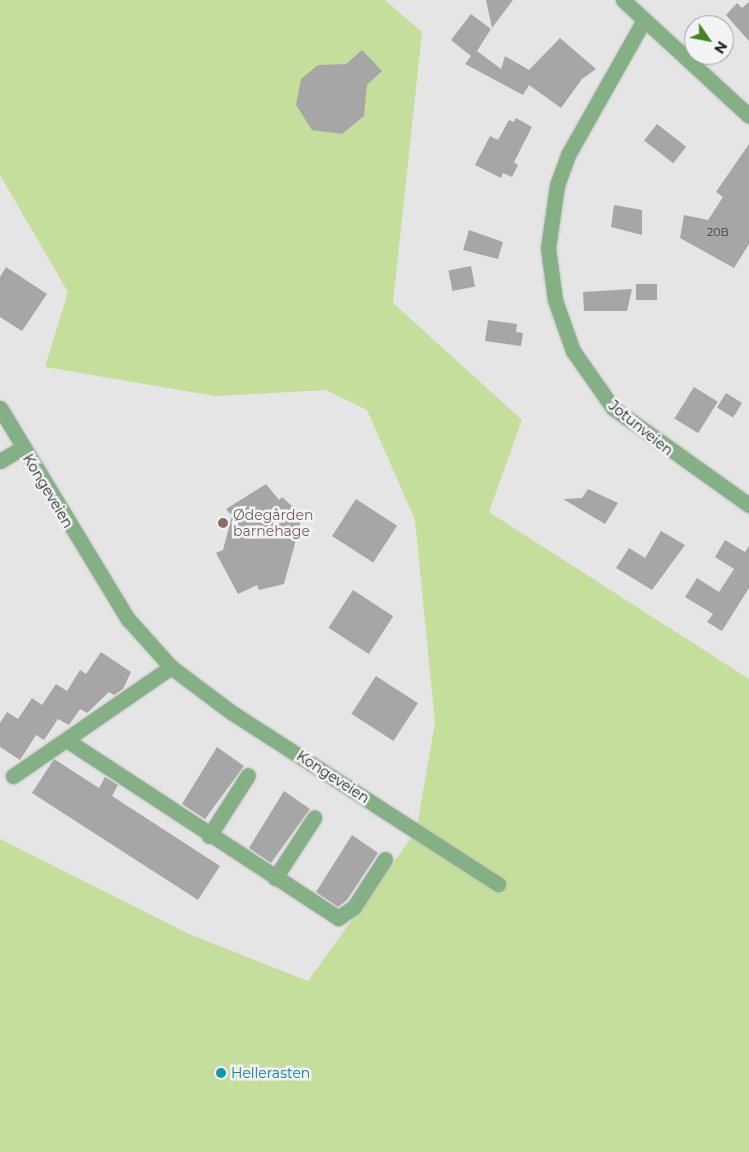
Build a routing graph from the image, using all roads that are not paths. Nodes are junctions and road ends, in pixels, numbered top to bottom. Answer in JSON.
{"nodes":[{"id":1,"x":623,"y":0,"type":"edge"},
{"id":2,"x":644,"y":20,"type":"junction"},
{"id":3,"x":749,"y":116,"type":"edge"},
{"id":4,"x":0,"y":408,"type":"edge"},
{"id":5,"x":22,"y":448,"type":"junction"},
{"id":6,"x":0,"y":461,"type":"edge"},
{"id":7,"x":749,"y":505,"type":"edge"},
{"id":8,"x":171,"y":666,"type":"junction"},
{"id":9,"x":68,"y":741,"type":"junction"},
{"id":10,"x":248,"y":775,"type":"dead end"},
{"id":11,"x":13,"y":776,"type":"dead end"},
{"id":12,"x":314,"y":818,"type":"dead end"},
{"id":13,"x":209,"y":836,"type":"junction"},
{"id":14,"x":385,"y":859,"type":"dead end"},
{"id":15,"x":275,"y":878,"type":"junction"},
{"id":16,"x":498,"y":884,"type":"dead end"}],
"edges":[{"from":1,"to":2,"type":"street"},
{"from":2,"to":3,"type":"street"},
{"from":2,"to":7,"type":"street","name":"Jotunveien"},
{"from":4,"to":5,"type":"street","name":"Kongeveien"},
{"from":5,"to":6,"type":"street"},
{"from":5,"to":8,"type":"street","name":"Kongeveien"},
{"from":8,"to":9,"type":"street"},
{"from":8,"to":16,"type":"street","name":"Kongeveien"},
{"from":9,"to":11,"type":"street"},
{"from":9,"to":13,"type":"street"},
{"from":10,"to":13,"type":"street"},
{"from":12,"to":15,"type":"street"},
{"from":13,"to":15,"type":"street"},
{"from":14,"to":15,"type":"street"}]}
